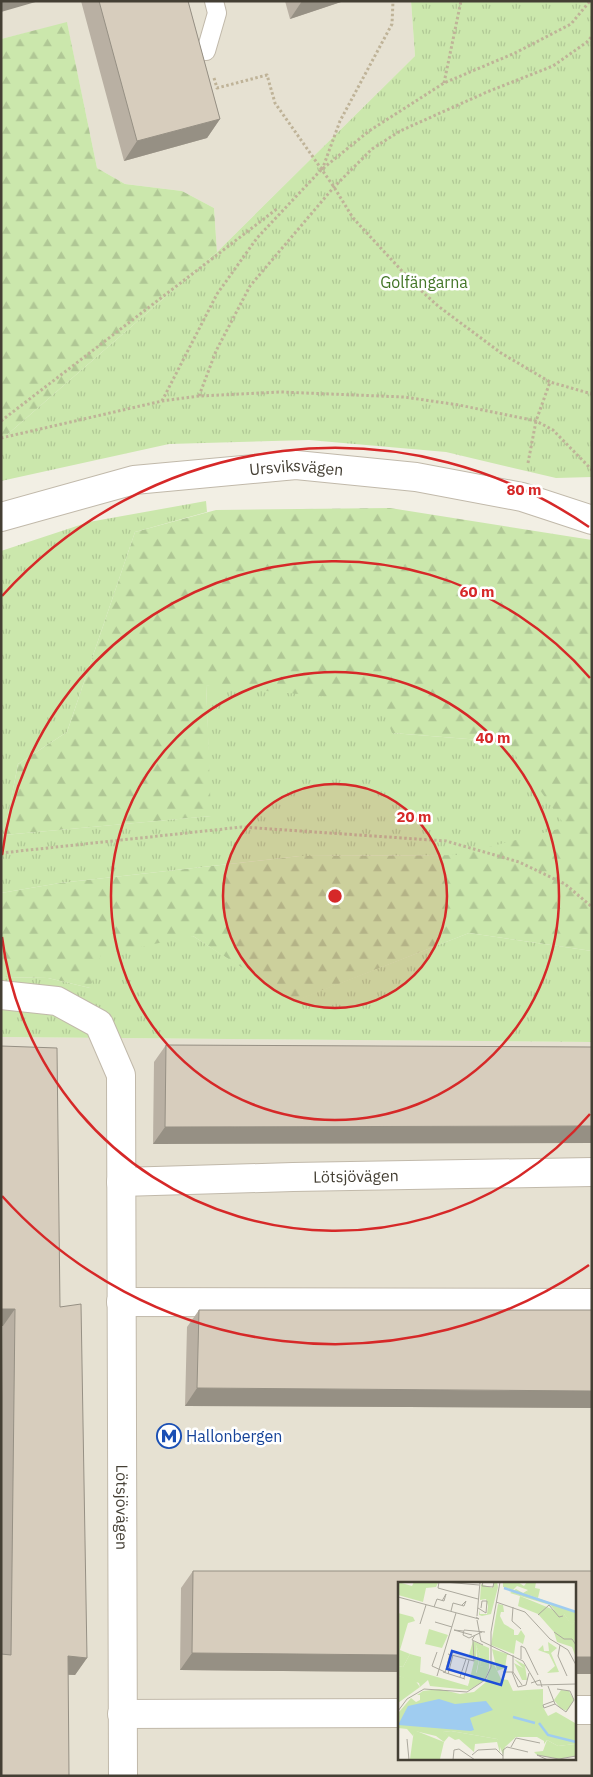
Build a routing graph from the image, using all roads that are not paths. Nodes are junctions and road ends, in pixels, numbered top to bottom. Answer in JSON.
{"nodes":[{"id":1,"x":214,"y":1,"type":"edge"},
{"id":2,"x":206,"y":51,"type":"dead end"},
{"id":3,"x":1,"y":517,"type":"edge"},
{"id":4,"x":592,"y":520,"type":"edge"},
{"id":5,"x":1,"y":995,"type":"edge"},
{"id":6,"x":592,"y":1172,"type":"edge"},
{"id":7,"x":121,"y":1182,"type":"junction"},
{"id":8,"x":121,"y":1302,"type":"junction"},
{"id":9,"x":592,"y":1304,"type":"edge"},
{"id":10,"x":576,"y":1710,"type":"edge"},
{"id":11,"x":592,"y":1710,"type":"edge"},
{"id":12,"x":398,"y":1713,"type":"edge"},
{"id":13,"x":122,"y":1714,"type":"junction"},
{"id":14,"x":122,"y":1776,"type":"edge"}],
"edges":[{"from":1,"to":2,"type":"lane"},
{"from":3,"to":4,"type":"street","name":"Ursviksvägen"},
{"from":5,"to":7,"type":"street","name":"Lötsjövägen"},
{"from":6,"to":7,"type":"street","name":"Lötsjövägen"},
{"from":7,"to":8,"type":"street","name":"Lötsjövägen"},
{"from":8,"to":9,"type":"street"},
{"from":8,"to":13,"type":"street","name":"Lötsjövägen"},
{"from":10,"to":11,"type":"street"},
{"from":12,"to":13,"type":"street"},
{"from":13,"to":14,"type":"street","name":"Lötsjövägen"}]}
